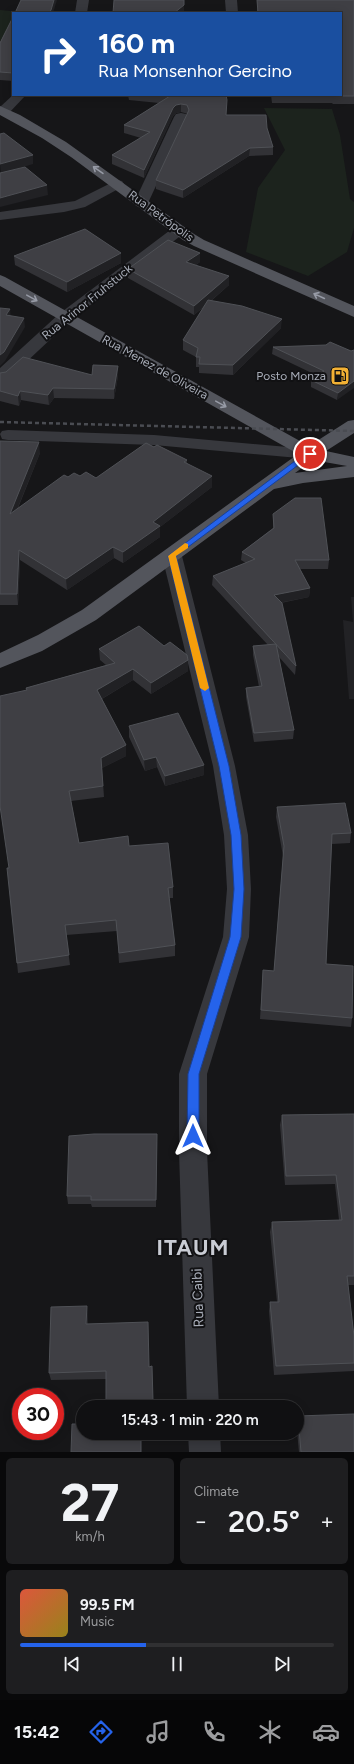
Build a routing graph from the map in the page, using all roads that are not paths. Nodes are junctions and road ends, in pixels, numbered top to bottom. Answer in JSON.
{"nodes":[{"id":1,"x":83,"y":0,"type":"edge"},
{"id":2,"x":231,"y":0,"type":"edge"},
{"id":3,"x":81,"y":12,"type":"edge"},
{"id":4,"x":232,"y":12,"type":"edge"},
{"id":5,"x":19,"y":96,"type":"edge"},
{"id":6,"x":1,"y":111,"type":"edge"},
{"id":7,"x":182,"y":117,"type":"dead end"},
{"id":8,"x":117,"y":184,"type":"junction"},
{"id":9,"x":141,"y":203,"type":"junction"},
{"id":10,"x":0,"y":216,"type":"edge"},
{"id":11,"x":178,"y":231,"type":"junction"},
{"id":12,"x":0,"y":280,"type":"edge"},
{"id":13,"x":354,"y":312,"type":"edge"},
{"id":14,"x":65,"y":317,"type":"junction"},
{"id":15,"x":0,"y":377,"type":"edge"},
{"id":16,"x":354,"y":425,"type":"edge"},
{"id":17,"x":8,"y":434,"type":"dead end"},
{"id":18,"x":310,"y":454,"type":"junction"},
{"id":19,"x":354,"y":462,"type":"edge"},
{"id":20,"x":354,"y":471,"type":"edge"},
{"id":21,"x":265,"y":487,"type":"junction"},
{"id":22,"x":172,"y":556,"type":"junction"},
{"id":23,"x":0,"y":660,"type":"edge"},
{"id":24,"x":203,"y":1400,"type":"edge"},
{"id":25,"x":204,"y":1440,"type":"edge"},
{"id":26,"x":205,"y":1452,"type":"edge"}],
"edges":[{"from":1,"to":3,"type":"street"},
{"from":2,"to":4,"type":"street"},
{"from":5,"to":6,"type":"street"},
{"from":8,"to":6,"type":"main road","name":"Rua Petrópolis","one_way":true},
{"from":7,"to":9,"type":"street"},
{"from":8,"to":9,"type":"main road","name":"Rua Petrópolis"},
{"from":8,"to":10,"type":"street"},
{"from":9,"to":11,"type":"main road","name":"Rua Petrópolis"},
{"from":13,"to":11,"type":"main road","name":"Rua Petrópolis","one_way":true},
{"from":11,"to":14,"type":"street","name":"Rua Arinor Fruhstuck"},
{"from":12,"to":14,"type":"main road","name":"Rua Menez de Oliveira","one_way":true},
{"from":14,"to":15,"type":"street","name":"Rua Arinor Fruhstuck"},
{"from":14,"to":18,"type":"main road","name":"Rua Menez de Oliveira","one_way":true},
{"from":16,"to":18,"type":"main road"},
{"from":17,"to":18,"type":"street"},
{"from":18,"to":19,"type":"main road","name":"Rua Menez de Oliveira"},
{"from":18,"to":21,"type":"main road"},
{"from":20,"to":21,"type":"main road"},
{"from":21,"to":22,"type":"main road"},
{"from":22,"to":23,"type":"main road"},
{"from":22,"to":24,"type":"street","name":"Rua Caibi"},
{"from":25,"to":26,"type":"street"}]}
